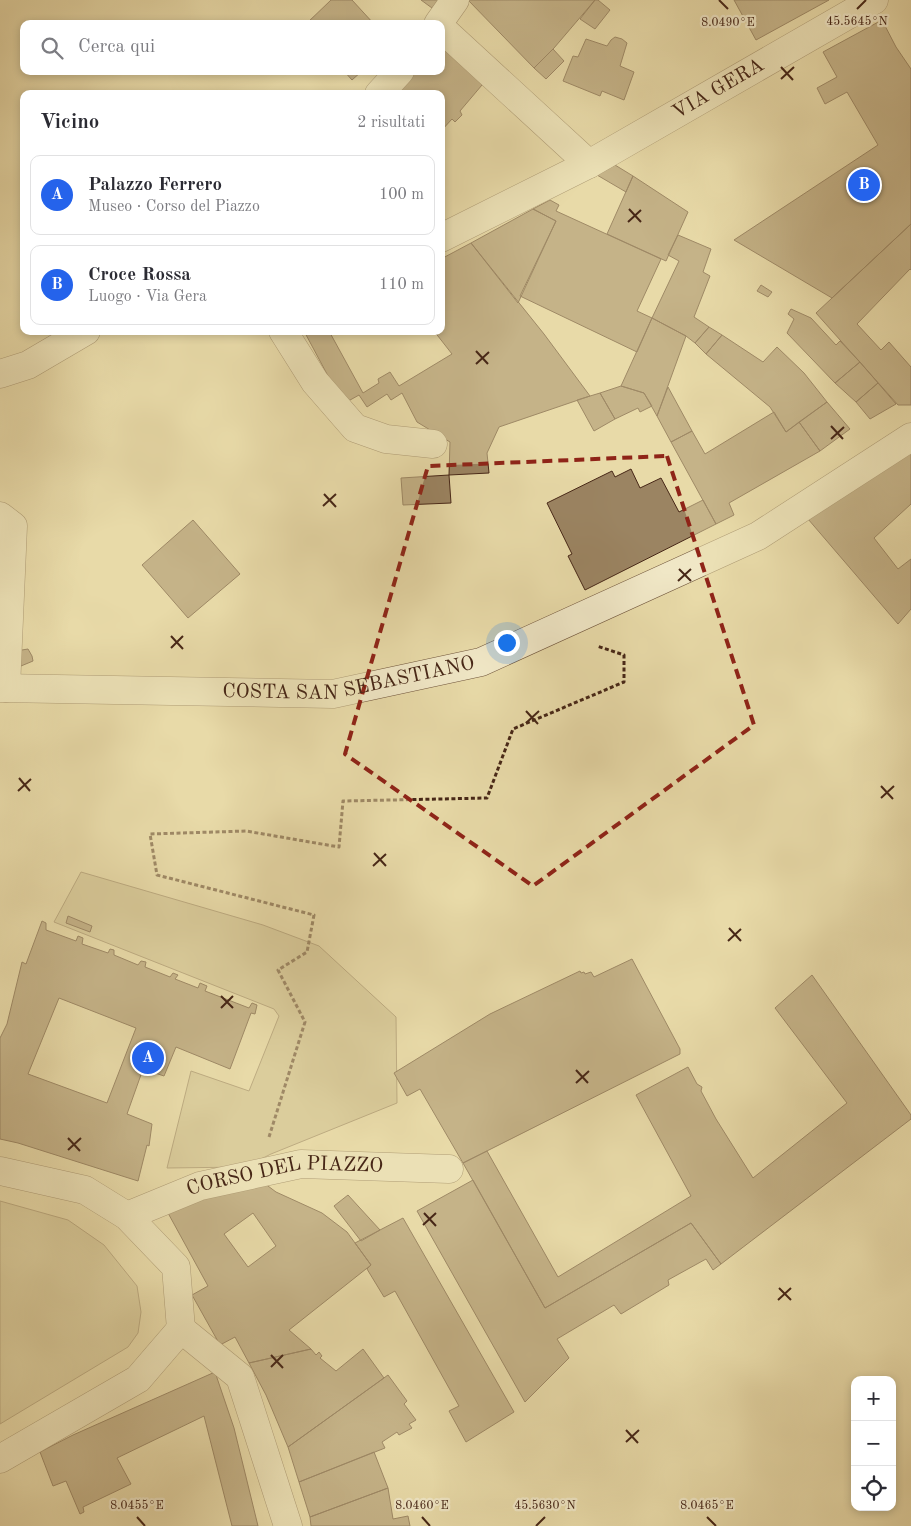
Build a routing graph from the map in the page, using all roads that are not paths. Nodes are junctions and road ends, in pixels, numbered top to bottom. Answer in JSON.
{"nodes":[{"id":1,"x":455,"y":0,"type":"edge"},
{"id":2,"x":874,"y":0,"type":"edge"},
{"id":3,"x":441,"y":20,"type":"edge"},
{"id":4,"x":445,"y":32,"type":"edge"},
{"id":5,"x":396,"y":75,"type":"edge"},
{"id":6,"x":383,"y":90,"type":"edge"},
{"id":7,"x":589,"y":164,"type":"junction"},
{"id":8,"x":445,"y":236,"type":"edge"},
{"id":9,"x":79,"y":335,"type":"edge"},
{"id":10,"x":286,"y":335,"type":"edge"},
{"id":11,"x":0,"y":374,"type":"edge"},
{"id":12,"x":911,"y":437,"type":"edge"},
{"id":13,"x":433,"y":444,"type":"dead end"},
{"id":14,"x":0,"y":516,"type":"edge"},
{"id":15,"x":3,"y":688,"type":"edge"},
{"id":16,"x":450,"y":1169,"type":"dead end"},
{"id":17,"x":0,"y":1171,"type":"edge"},
{"id":18,"x":127,"y":1216,"type":"junction"},
{"id":19,"x":181,"y":1329,"type":"junction"},
{"id":20,"x":0,"y":1459,"type":"edge"},
{"id":21,"x":288,"y":1526,"type":"edge"}],
"edges":[{"from":1,"to":3,"type":"street"},
{"from":2,"to":7,"type":"street","name":"VIA GERA"},
{"from":4,"to":7,"type":"street"},
{"from":5,"to":6,"type":"street"},
{"from":7,"to":8,"type":"street","name":"VIA GERA"},
{"from":9,"to":11,"type":"street"},
{"from":10,"to":13,"type":"street"},
{"from":12,"to":15,"type":"street","name":"COSTA SAN SEBASTIANO"},
{"from":14,"to":15,"type":"street"},
{"from":16,"to":18,"type":"street","name":"CORSO DEL PIAZZO"},
{"from":17,"to":18,"type":"street"},
{"from":18,"to":19,"type":"street"},
{"from":19,"to":20,"type":"street"},
{"from":19,"to":21,"type":"street"}]}
